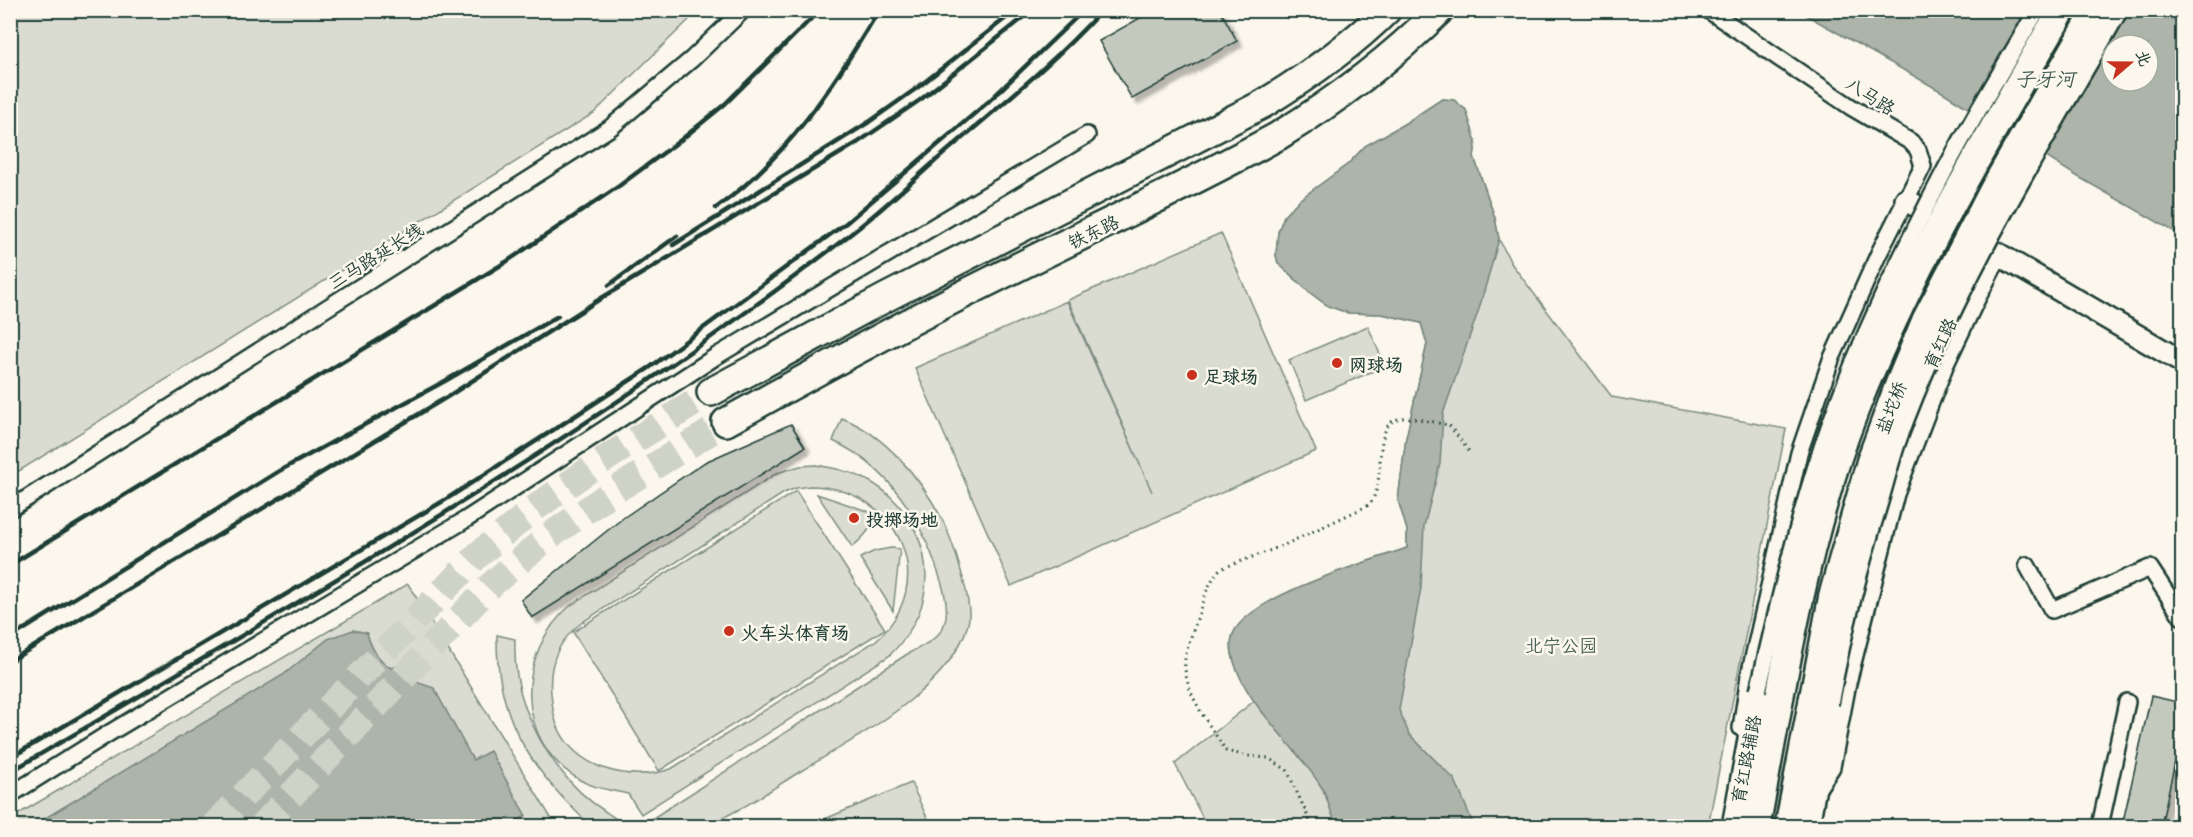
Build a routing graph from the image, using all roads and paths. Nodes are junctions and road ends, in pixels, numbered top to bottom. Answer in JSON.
{"nodes":[{"id":1,"x":743,"y":10,"type":"edge"},
{"id":2,"x":1387,"y":10,"type":"edge"},
{"id":3,"x":1440,"y":10,"type":"edge"},
{"id":4,"x":1708,"y":10,"type":"edge"},
{"id":5,"x":2037,"y":10,"type":"edge"},
{"id":6,"x":2062,"y":10,"type":"edge"},
{"id":7,"x":2097,"y":10,"type":"edge"},
{"id":8,"x":2120,"y":10,"type":"edge"},
{"id":9,"x":1087,"y":135,"type":"dead end"},
{"id":10,"x":1906,"y":200,"type":"junction"},
{"id":11,"x":1880,"y":253,"type":"junction"},
{"id":12,"x":2000,"y":255,"type":"junction"},
{"id":13,"x":1975,"y":303,"type":"junction"},
{"id":14,"x":2182,"y":362,"type":"edge"},
{"id":15,"x":711,"y":392,"type":"tunnel mouth"},
{"id":16,"x":726,"y":422,"type":"tunnel mouth"},
{"id":17,"x":1471,"y":454,"type":"dead end"},
{"id":18,"x":10,"y":509,"type":"edge"},
{"id":19,"x":2027,"y":565,"type":"dead end"},
{"id":20,"x":2182,"y":617,"type":"edge"},
{"id":21,"x":1769,"y":693,"type":"junction"},
{"id":22,"x":1821,"y":702,"type":"junction"},
{"id":23,"x":2127,"y":702,"type":"dead end"},
{"id":24,"x":1740,"y":788,"type":"junction"},
{"id":25,"x":10,"y":795,"type":"edge"},
{"id":26,"x":1814,"y":795,"type":"junction"},
{"id":27,"x":1312,"y":826,"type":"edge"},
{"id":28,"x":1732,"y":826,"type":"edge"},
{"id":29,"x":1756,"y":826,"type":"edge"},
{"id":30,"x":1789,"y":826,"type":"edge"},
{"id":31,"x":1808,"y":826,"type":"edge"},
{"id":32,"x":2100,"y":826,"type":"edge"}],
"edges":[{"from":1,"to":18,"type":"street","name":"三马路延长线"},
{"from":2,"to":15,"type":"highway","name":"铁东路"},
{"from":3,"to":16,"type":"highway","name":"铁东路"},
{"from":4,"to":10,"type":"street","name":"八马路"},
{"from":5,"to":21,"type":"street","bridge":true},
{"from":6,"to":21,"type":"highway","name":"盐坨桥","bridge":true},
{"from":7,"to":22,"type":"highway","name":"盐坨桥","bridge":true},
{"from":8,"to":22,"type":"street","name":"育红路","bridge":true},
{"from":9,"to":25,"type":"street"},
{"from":10,"to":11,"type":"street","name":"八马路"},
{"from":10,"to":12,"type":"street"},
{"from":11,"to":13,"type":"street"},
{"from":11,"to":24,"type":"street","name":"八马路"},
{"from":12,"to":13,"type":"street"},
{"from":12,"to":14,"type":"street"},
{"from":13,"to":26,"type":"street"},
{"from":17,"to":27,"type":"path"},
{"from":19,"to":20,"type":"street"},
{"from":21,"to":24,"type":"street","name":"育红路辅路"},
{"from":21,"to":29,"type":"highway"},
{"from":22,"to":26,"type":"street"},
{"from":22,"to":30,"type":"highway","name":"育红路"},
{"from":23,"to":32,"type":"street"},
{"from":24,"to":28,"type":"street","name":"育红路辅路"},
{"from":26,"to":31,"type":"street"}]}
